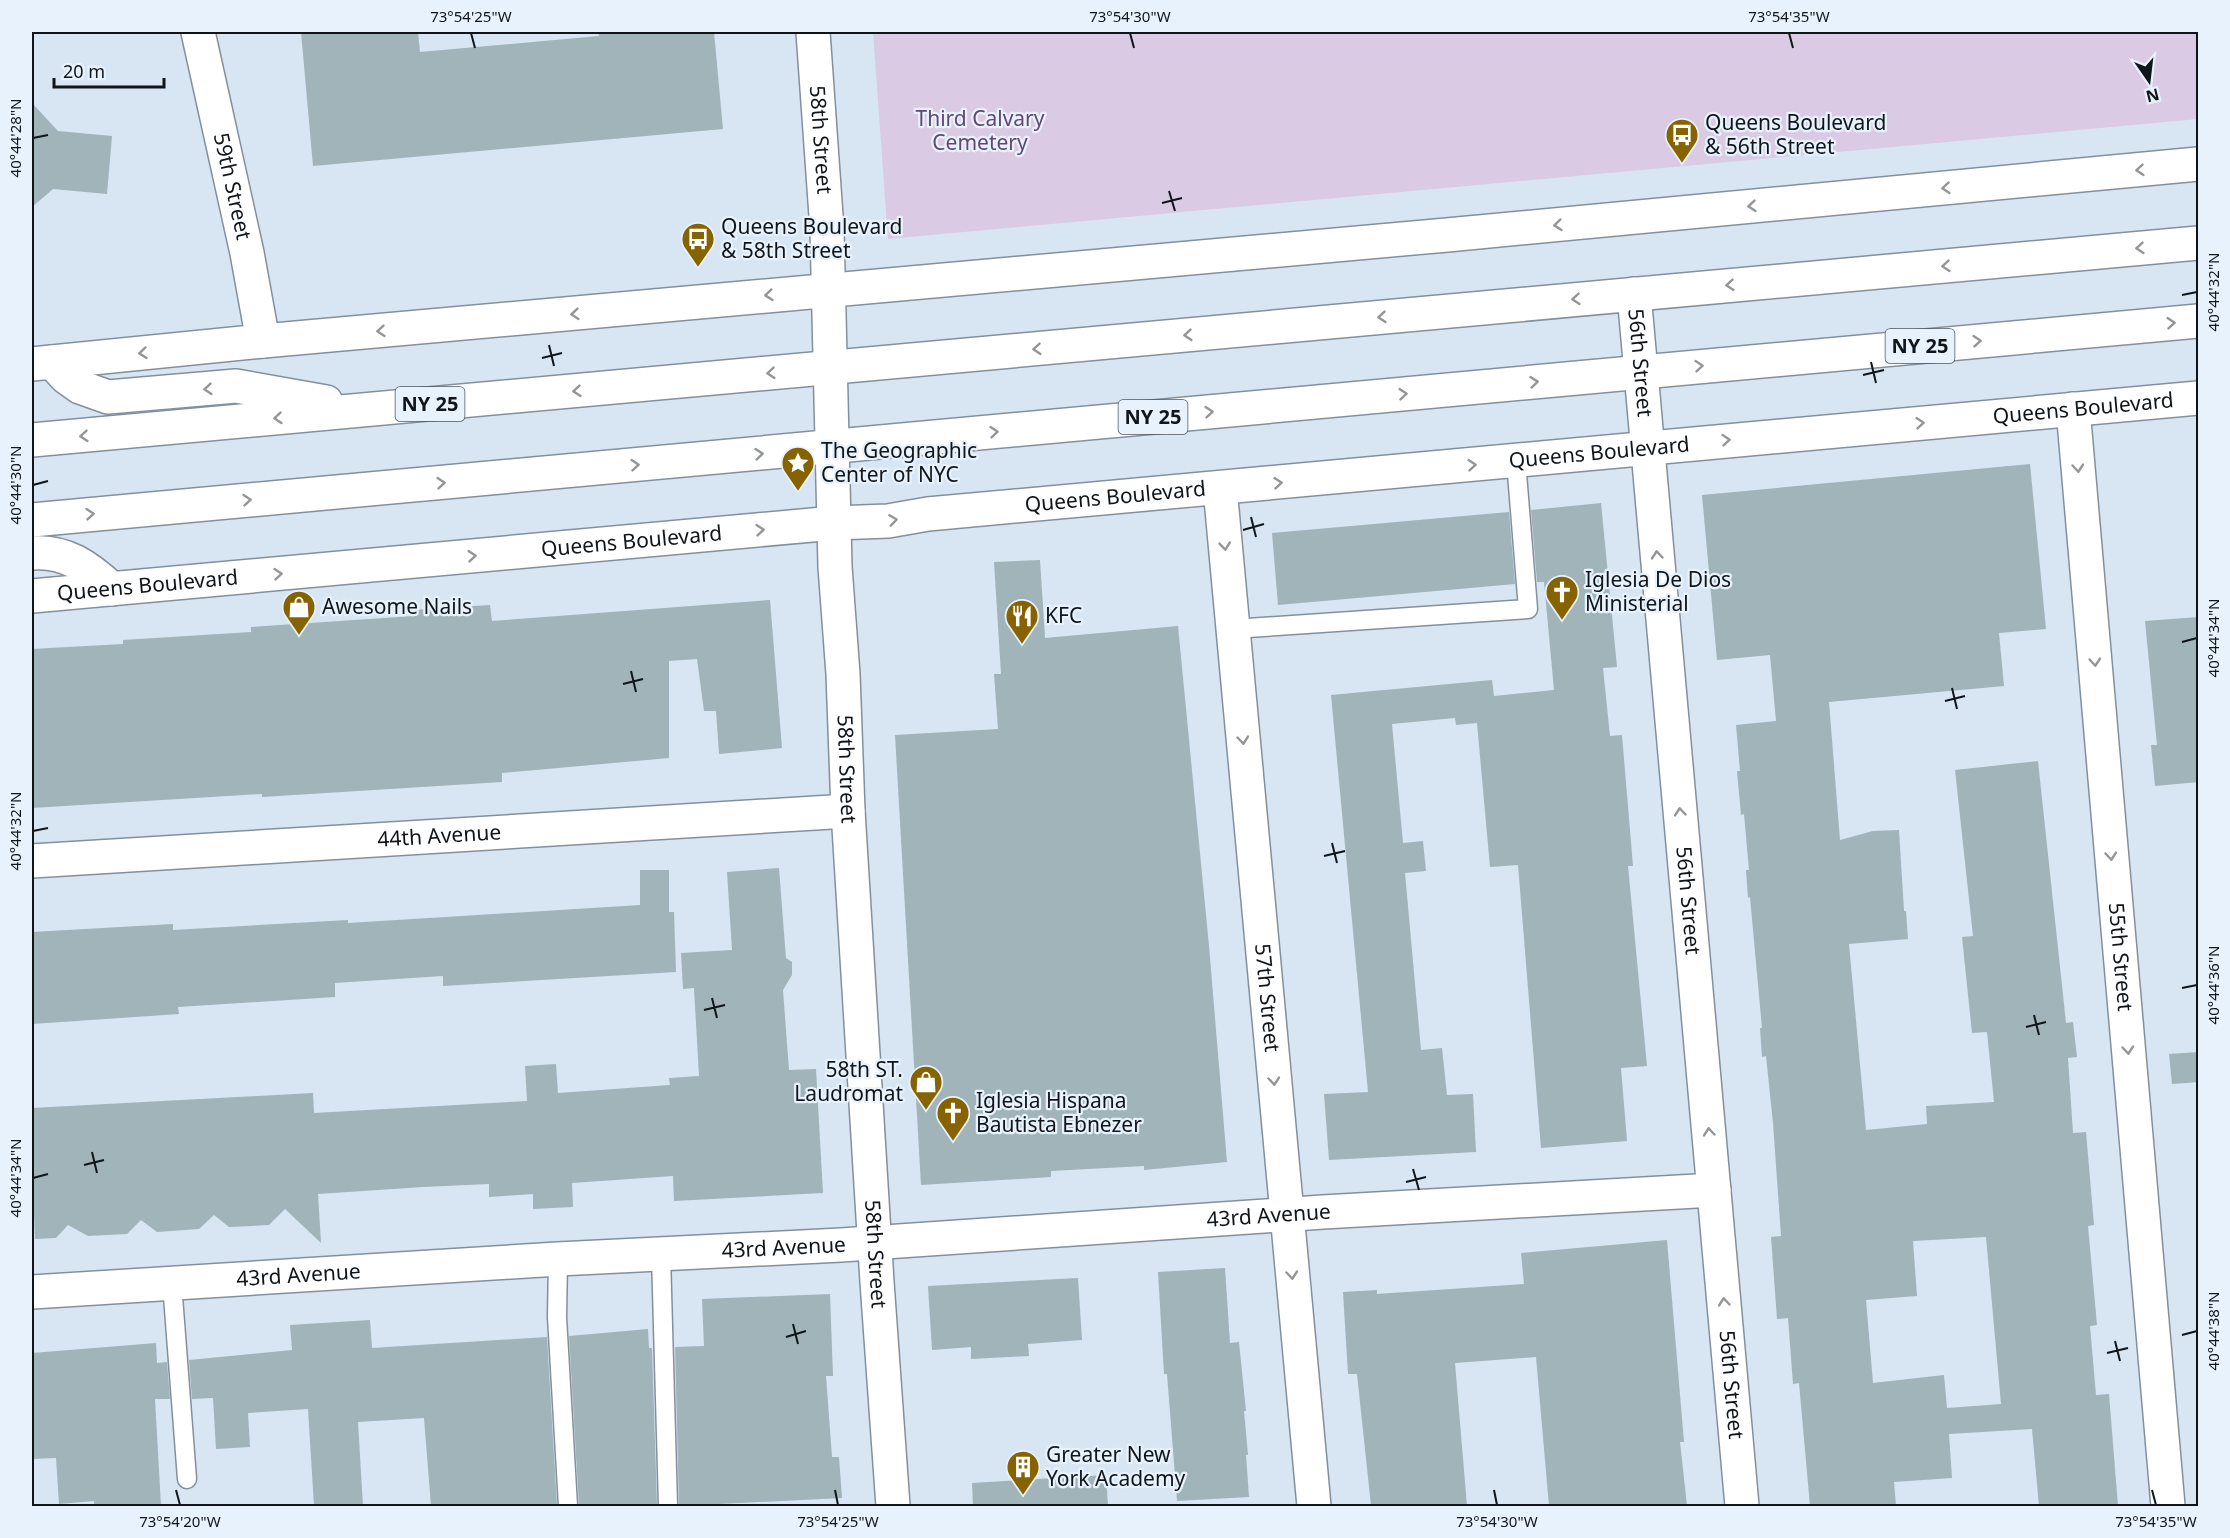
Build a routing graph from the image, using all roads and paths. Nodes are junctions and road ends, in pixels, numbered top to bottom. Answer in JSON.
{"nodes":[{"id":1,"x":198,"y":32,"type":"edge"},
{"id":2,"x":813,"y":32,"type":"edge"},
{"id":3,"x":2199,"y":164,"type":"edge"},
{"id":4,"x":2199,"y":243,"type":"edge"},
{"id":5,"x":828,"y":290,"type":"junction"},
{"id":6,"x":1634,"y":294,"type":"junction"},
{"id":7,"x":2199,"y":321,"type":"edge"},
{"id":8,"x":263,"y":341,"type":"junction"},
{"id":9,"x":42,"y":363,"type":"edge"},
{"id":10,"x":829,"y":368,"type":"junction"},
{"id":11,"x":1641,"y":372,"type":"junction"},
{"id":12,"x":2199,"y":398,"type":"edge"},
{"id":13,"x":2073,"y":409,"type":"junction"},
{"id":14,"x":369,"y":410,"type":"junction"},
{"id":15,"x":32,"y":440,"type":"edge"},
{"id":16,"x":1647,"y":447,"type":"junction"},
{"id":17,"x":831,"y":448,"type":"junction"},
{"id":18,"x":1516,"y":461,"type":"junction"},
{"id":19,"x":1220,"y":488,"type":"junction"},
{"id":20,"x":32,"y":520,"type":"edge"},
{"id":21,"x":834,"y":523,"type":"junction"},
{"id":22,"x":32,"y":553,"type":"edge"},
{"id":23,"x":112,"y":589,"type":"junction"},
{"id":24,"x":32,"y":596,"type":"edge"},
{"id":25,"x":1233,"y":629,"type":"junction"},
{"id":26,"x":848,"y":811,"type":"junction"},
{"id":27,"x":32,"y":861,"type":"edge"},
{"id":28,"x":1714,"y":1190,"type":"junction"},
{"id":29,"x":1287,"y":1215,"type":"junction"},
{"id":30,"x":875,"y":1242,"type":"junction"},
{"id":31,"x":661,"y":1255,"type":"junction"},
{"id":32,"x":558,"y":1259,"type":"junction"},
{"id":33,"x":172,"y":1284,"type":"junction"},
{"id":34,"x":32,"y":1292,"type":"edge"},
{"id":35,"x":187,"y":1479,"type":"dead end"},
{"id":36,"x":568,"y":1506,"type":"edge"},
{"id":37,"x":668,"y":1506,"type":"edge"},
{"id":38,"x":893,"y":1506,"type":"edge"},
{"id":39,"x":1314,"y":1506,"type":"edge"},
{"id":40,"x":1742,"y":1506,"type":"edge"},
{"id":41,"x":2168,"y":1506,"type":"edge"}],
"edges":[{"from":1,"to":8,"type":"street","name":"59th Street"},
{"from":2,"to":5,"type":"street","name":"58th Street"},
{"from":3,"to":5,"type":"street","one_way":true},
{"from":4,"to":6,"type":"street","number":"NY 25","one_way":true},
{"from":5,"to":8,"type":"street","one_way":true},
{"from":5,"to":10,"type":"street","name":"58th Street"},
{"from":6,"to":10,"type":"street","number":"NY 25","one_way":true},
{"from":6,"to":11,"type":"street","name":"56th Street"},
{"from":11,"to":7,"type":"street","number":"NY 25","one_way":true},
{"from":8,"to":9,"type":"street","one_way":true},
{"from":14,"to":9,"type":"street","one_way":true},
{"from":10,"to":14,"type":"street","number":"NY 25","one_way":true},
{"from":10,"to":17,"type":"street","name":"58th Street"},
{"from":11,"to":16,"type":"street","name":"56th Street"},
{"from":17,"to":11,"type":"street","number":"NY 25","one_way":true},
{"from":12,"to":13,"type":"street","name":"Queens Boulevard"},
{"from":16,"to":13,"type":"street","name":"Queens Boulevard","one_way":true},
{"from":13,"to":41,"type":"street","name":"55th Street","one_way":true},
{"from":14,"to":15,"type":"street","number":"NY 25","one_way":true},
{"from":16,"to":18,"type":"street","name":"Queens Boulevard"},
{"from":28,"to":16,"type":"street","name":"56th Street","one_way":true},
{"from":20,"to":17,"type":"street","number":"NY 25","one_way":true},
{"from":17,"to":21,"type":"street","name":"58th Street"},
{"from":19,"to":18,"type":"street","name":"Queens Boulevard","one_way":true},
{"from":18,"to":25,"type":"lane"},
{"from":21,"to":19,"type":"street","name":"Queens Boulevard","one_way":true},
{"from":19,"to":25,"type":"street","name":"57th Street","one_way":true},
{"from":23,"to":21,"type":"street","name":"Queens Boulevard","one_way":true},
{"from":21,"to":26,"type":"street","name":"58th Street"},
{"from":22,"to":23,"type":"street"},
{"from":23,"to":24,"type":"street","name":"Queens Boulevard"},
{"from":25,"to":29,"type":"street","name":"57th Street","one_way":true},
{"from":26,"to":27,"type":"street","name":"44th Avenue"},
{"from":26,"to":30,"type":"street","name":"58th Street"},
{"from":28,"to":29,"type":"street","name":"43rd Avenue"},
{"from":40,"to":28,"type":"street","name":"56th Street","one_way":true},
{"from":29,"to":30,"type":"street","name":"43rd Avenue"},
{"from":29,"to":39,"type":"street","name":"57th Street","one_way":true},
{"from":30,"to":31,"type":"street","name":"43rd Avenue"},
{"from":30,"to":38,"type":"street","name":"58th Street"},
{"from":31,"to":32,"type":"street","name":"43rd Avenue"},
{"from":31,"to":37,"type":"lane"},
{"from":32,"to":33,"type":"street","name":"43rd Avenue"},
{"from":32,"to":36,"type":"lane"},
{"from":33,"to":34,"type":"street","name":"43rd Avenue"},
{"from":33,"to":35,"type":"lane"}]}
